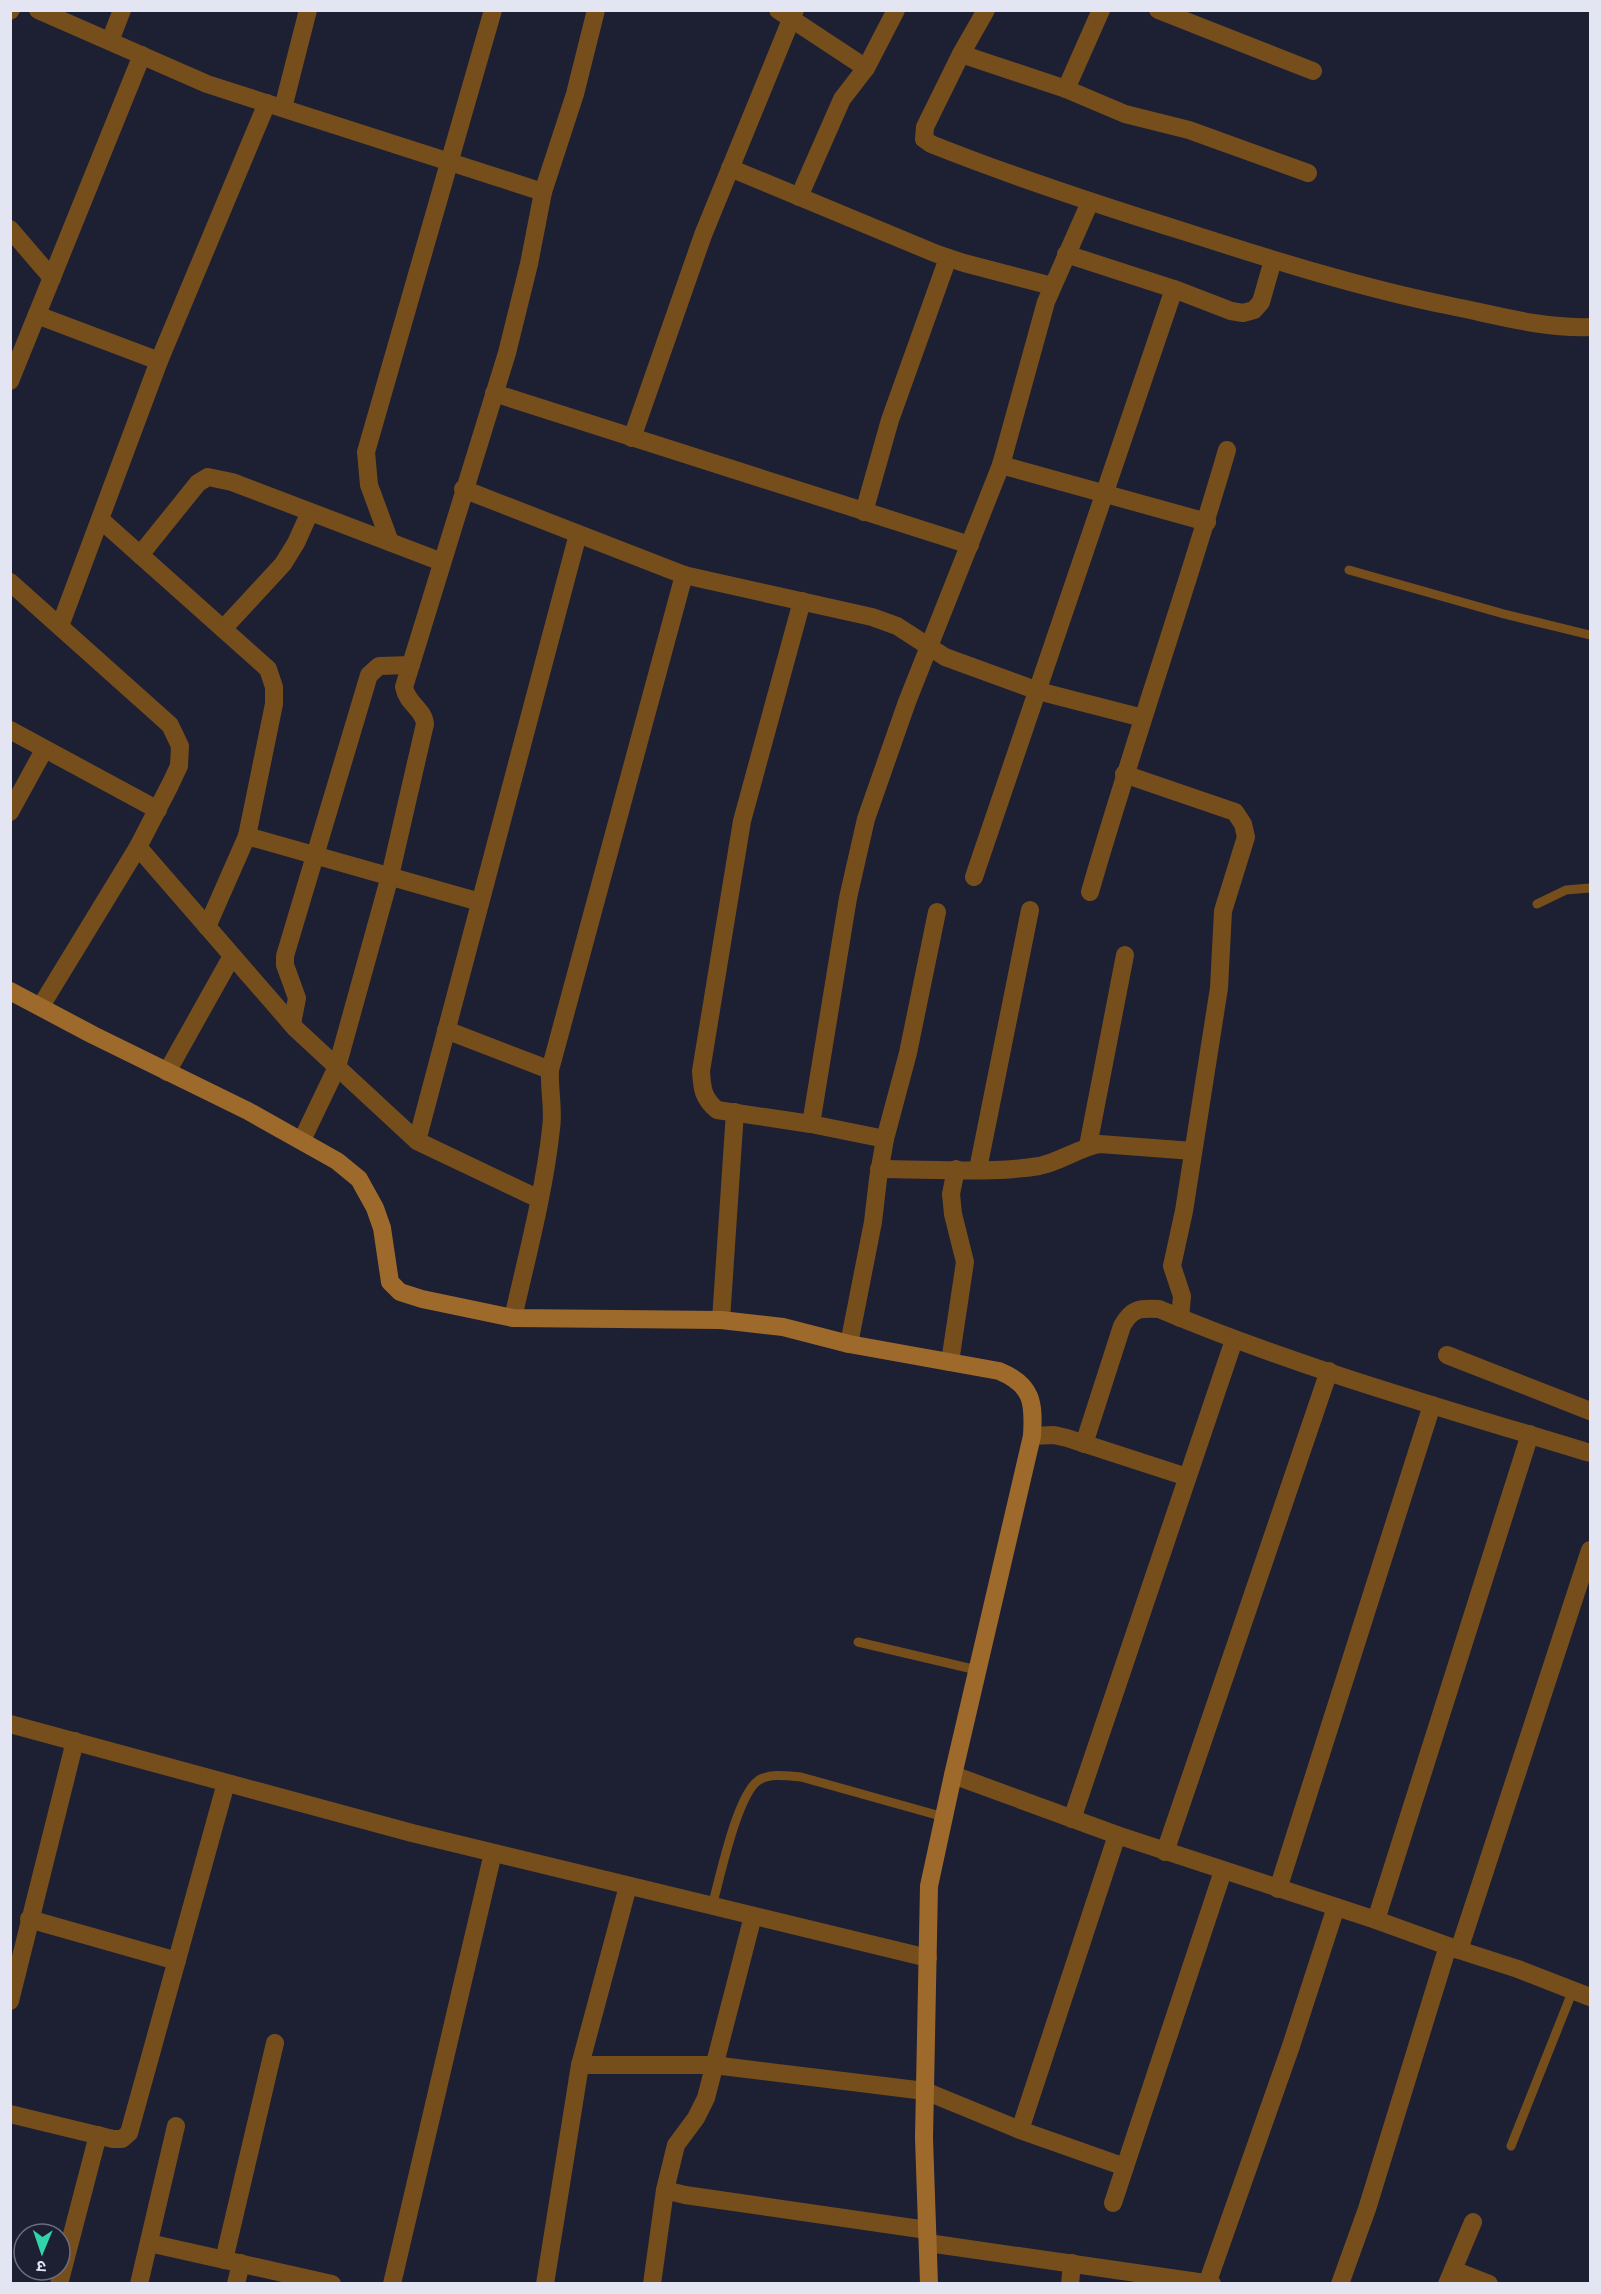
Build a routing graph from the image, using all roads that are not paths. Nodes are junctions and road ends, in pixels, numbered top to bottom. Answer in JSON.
{"nodes":[{"id":1,"x":38,"y":10,"type":"edge"},
{"id":2,"x":122,"y":10,"type":"edge"},
{"id":3,"x":308,"y":10,"type":"edge"},
{"id":4,"x":493,"y":10,"type":"edge"},
{"id":5,"x":596,"y":10,"type":"edge"},
{"id":6,"x":896,"y":10,"type":"edge"},
{"id":7,"x":986,"y":10,"type":"edge"},
{"id":8,"x":1101,"y":10,"type":"edge"},
{"id":9,"x":1158,"y":10,"type":"edge"},
{"id":10,"x":788,"y":13,"type":"edge"},
{"id":11,"x":110,"y":41,"type":"junction"},
{"id":12,"x":961,"y":54,"type":"junction"},
{"id":13,"x":142,"y":55,"type":"junction"},
{"id":14,"x":866,"y":68,"type":"junction"},
{"id":15,"x":1313,"y":71,"type":"dead end"},
{"id":16,"x":1066,"y":89,"type":"junction"},
{"id":17,"x":275,"y":106,"type":"junction"},
{"id":18,"x":449,"y":162,"type":"junction"},
{"id":19,"x":730,"y":168,"type":"junction"},
{"id":20,"x":1308,"y":173,"type":"dead end"},
{"id":21,"x":543,"y":192,"type":"junction"},
{"id":22,"x":799,"y":197,"type":"junction"},
{"id":23,"x":1090,"y":202,"type":"junction"},
{"id":24,"x":10,"y":229,"type":"edge"},
{"id":25,"x":1066,"y":254,"type":"junction"},
{"id":26,"x":948,"y":258,"type":"junction"},
{"id":27,"x":1273,"y":260,"type":"junction"},
{"id":28,"x":52,"y":278,"type":"junction"},
{"id":29,"x":1052,"y":286,"type":"junction"},
{"id":30,"x":1174,"y":289,"type":"junction"},
{"id":31,"x":37,"y":315,"type":"junction"},
{"id":32,"x":1590,"y":327,"type":"edge"},
{"id":33,"x":159,"y":361,"type":"junction"},
{"id":34,"x":10,"y":381,"type":"edge"},
{"id":35,"x":494,"y":393,"type":"junction"},
{"id":36,"x":633,"y":438,"type":"junction"},
{"id":37,"x":1227,"y":450,"type":"dead end"},
{"id":38,"x":1001,"y":465,"type":"junction"},
{"id":39,"x":463,"y":489,"type":"junction"},
{"id":40,"x":1103,"y":494,"type":"junction"},
{"id":41,"x":310,"y":512,"type":"junction"},
{"id":42,"x":864,"y":512,"type":"junction"},
{"id":43,"x":101,"y":520,"type":"junction"},
{"id":44,"x":1207,"y":522,"type":"junction"},
{"id":45,"x":579,"y":534,"type":"junction"},
{"id":46,"x":390,"y":542,"type":"junction"},
{"id":47,"x":970,"y":545,"type":"junction"},
{"id":48,"x":141,"y":555,"type":"junction"},
{"id":49,"x":442,"y":562,"type":"junction"},
{"id":50,"x":1349,"y":570,"type":"dead end"},
{"id":51,"x":684,"y":575,"type":"junction"},
{"id":52,"x":10,"y":582,"type":"edge"},
{"id":53,"x":802,"y":602,"type":"junction"},
{"id":54,"x":60,"y":626,"type":"junction"},
{"id":55,"x":223,"y":629,"type":"junction"},
{"id":56,"x":1590,"y":635,"type":"edge"},
{"id":57,"x":930,"y":649,"type":"junction"},
{"id":58,"x":411,"y":665,"type":"junction"},
{"id":59,"x":1038,"y":691,"type":"junction"},
{"id":60,"x":1143,"y":718,"type":"junction"},
{"id":61,"x":10,"y":730,"type":"edge"},
{"id":62,"x":44,"y":750,"type":"junction"},
{"id":63,"x":1124,"y":774,"type":"junction"},
{"id":64,"x":158,"y":810,"type":"junction"},
{"id":65,"x":10,"y":812,"type":"edge"},
{"id":66,"x":248,"y":836,"type":"junction"},
{"id":67,"x":138,"y":847,"type":"junction"},
{"id":68,"x":315,"y":855,"type":"junction"},
{"id":69,"x":390,"y":876,"type":"junction"},
{"id":70,"x":974,"y":877,"type":"dead end"},
{"id":71,"x":1590,"y":888,"type":"edge"},
{"id":72,"x":1090,"y":892,"type":"dead end"},
{"id":73,"x":480,"y":902,"type":"junction"},
{"id":74,"x":1537,"y":904,"type":"dead end"},
{"id":75,"x":1030,"y":910,"type":"dead end"},
{"id":76,"x":937,"y":912,"type":"dead end"},
{"id":77,"x":207,"y":927,"type":"junction"},
{"id":78,"x":1125,"y":955,"type":"dead end"},
{"id":79,"x":232,"y":956,"type":"junction"},
{"id":80,"x":10,"y":991,"type":"edge"},
{"id":81,"x":41,"y":1006,"type":"junction"},
{"id":82,"x":291,"y":1024,"type":"junction"},
{"id":83,"x":446,"y":1030,"type":"junction"},
{"id":84,"x":337,"y":1067,"type":"junction"},
{"id":85,"x":550,"y":1070,"type":"junction"},
{"id":86,"x":167,"y":1072,"type":"junction"},
{"id":87,"x":735,"y":1112,"type":"junction"},
{"id":88,"x":811,"y":1124,"type":"junction"},
{"id":89,"x":885,"y":1139,"type":"junction"},
{"id":90,"x":302,"y":1140,"type":"junction"},
{"id":91,"x":417,"y":1141,"type":"junction"},
{"id":92,"x":1088,"y":1146,"type":"junction"},
{"id":93,"x":1193,"y":1151,"type":"junction"},
{"id":94,"x":879,"y":1169,"type":"junction"},
{"id":95,"x":956,"y":1169,"type":"junction"},
{"id":96,"x":978,"y":1169,"type":"junction"},
{"id":97,"x":539,"y":1199,"type":"junction"},
{"id":98,"x":513,"y":1318,"type":"junction"},
{"id":99,"x":1180,"y":1318,"type":"junction"},
{"id":100,"x":721,"y":1320,"type":"junction"},
{"id":101,"x":1234,"y":1340,"type":"junction"},
{"id":102,"x":849,"y":1344,"type":"junction"},
{"id":103,"x":1447,"y":1355,"type":"dead end"},
{"id":104,"x":950,"y":1362,"type":"junction"},
{"id":105,"x":1329,"y":1371,"type":"junction"},
{"id":106,"x":1432,"y":1405,"type":"junction"},
{"id":107,"x":1590,"y":1411,"type":"edge"},
{"id":108,"x":1530,"y":1434,"type":"junction"},
{"id":109,"x":1032,"y":1436,"type":"junction"},
{"id":110,"x":1084,"y":1444,"type":"junction"},
{"id":111,"x":1590,"y":1453,"type":"edge"},
{"id":112,"x":1187,"y":1477,"type":"junction"},
{"id":113,"x":1590,"y":1550,"type":"edge"},
{"id":114,"x":858,"y":1642,"type":"dead end"},
{"id":115,"x":977,"y":1670,"type":"junction"},
{"id":116,"x":10,"y":1724,"type":"edge"},
{"id":117,"x":75,"y":1741,"type":"junction"},
{"id":118,"x":953,"y":1775,"type":"junction"},
{"id":119,"x":226,"y":1783,"type":"junction"},
{"id":120,"x":944,"y":1816,"type":"junction"},
{"id":121,"x":1072,"y":1819,"type":"junction"},
{"id":122,"x":1117,"y":1835,"type":"junction"},
{"id":123,"x":1165,"y":1852,"type":"junction"},
{"id":124,"x":493,"y":1853,"type":"junction"},
{"id":125,"x":1223,"y":1871,"type":"junction"},
{"id":126,"x":628,"y":1886,"type":"junction"},
{"id":127,"x":1278,"y":1889,"type":"junction"},
{"id":128,"x":712,"y":1906,"type":"junction"},
{"id":129,"x":1336,"y":1907,"type":"junction"},
{"id":130,"x":753,"y":1916,"type":"junction"},
{"id":131,"x":29,"y":1919,"type":"junction"},
{"id":132,"x":1376,"y":1920,"type":"junction"},
{"id":133,"x":1454,"y":1948,"type":"junction"},
{"id":134,"x":928,"y":1959,"type":"junction"},
{"id":135,"x":177,"y":1962,"type":"junction"},
{"id":136,"x":1582,"y":1994,"type":"edge"},
{"id":137,"x":10,"y":2001,"type":"edge"},
{"id":138,"x":275,"y":2043,"type":"dead end"},
{"id":139,"x":713,"y":2065,"type":"junction"},
{"id":140,"x":580,"y":2066,"type":"junction"},
{"id":141,"x":925,"y":2091,"type":"junction"},
{"id":142,"x":10,"y":2114,"type":"edge"},
{"id":143,"x":176,"y":2126,"type":"dead end"},
{"id":144,"x":1020,"y":2130,"type":"junction"},
{"id":145,"x":98,"y":2135,"type":"junction"},
{"id":146,"x":1511,"y":2146,"type":"dead end"},
{"id":147,"x":1125,"y":2167,"type":"junction"},
{"id":148,"x":665,"y":2190,"type":"junction"},
{"id":149,"x":1113,"y":2203,"type":"dead end"},
{"id":150,"x":1473,"y":2222,"type":"dead end"},
{"id":151,"x":927,"y":2237,"type":"junction"},
{"id":152,"x":149,"y":2243,"type":"junction"},
{"id":153,"x":232,"y":2261,"type":"junction"},
{"id":154,"x":1072,"y":2263,"type":"junction"},
{"id":155,"x":1450,"y":2277,"type":"edge"},
{"id":156,"x":58,"y":2283,"type":"edge"},
{"id":157,"x":139,"y":2283,"type":"edge"},
{"id":158,"x":236,"y":2283,"type":"edge"},
{"id":159,"x":332,"y":2283,"type":"edge"},
{"id":160,"x":392,"y":2283,"type":"edge"},
{"id":161,"x":545,"y":2283,"type":"edge"},
{"id":162,"x":652,"y":2283,"type":"edge"},
{"id":163,"x":929,"y":2283,"type":"edge"},
{"id":164,"x":1070,"y":2283,"type":"edge"},
{"id":165,"x":1207,"y":2283,"type":"edge"},
{"id":166,"x":1212,"y":2283,"type":"edge"},
{"id":167,"x":1340,"y":2283,"type":"edge"},
{"id":168,"x":1489,"y":2283,"type":"edge"}],
"edges":[{"from":1,"to":11,"type":"street"},
{"from":2,"to":11,"type":"street"},
{"from":3,"to":17,"type":"street"},
{"from":4,"to":18,"type":"street"},
{"from":5,"to":21,"type":"street"},
{"from":6,"to":14,"type":"street"},
{"from":7,"to":12,"type":"street"},
{"from":8,"to":16,"type":"street"},
{"from":9,"to":15,"type":"street"},
{"from":10,"to":14,"type":"street"},
{"from":10,"to":19,"type":"street"},
{"from":11,"to":13,"type":"street"},
{"from":12,"to":16,"type":"street"},
{"from":12,"to":23,"type":"street"},
{"from":13,"to":17,"type":"street"},
{"from":13,"to":28,"type":"street"},
{"from":14,"to":22,"type":"street"},
{"from":16,"to":20,"type":"street"},
{"from":17,"to":18,"type":"street"},
{"from":17,"to":33,"type":"street"},
{"from":18,"to":21,"type":"street"},
{"from":18,"to":46,"type":"street"},
{"from":19,"to":22,"type":"street"},
{"from":19,"to":36,"type":"street"},
{"from":21,"to":35,"type":"street"},
{"from":22,"to":26,"type":"street"},
{"from":23,"to":25,"type":"street"},
{"from":23,"to":27,"type":"street"},
{"from":24,"to":28,"type":"street"},
{"from":25,"to":29,"type":"street"},
{"from":25,"to":30,"type":"street"},
{"from":26,"to":29,"type":"street"},
{"from":26,"to":42,"type":"street"},
{"from":27,"to":30,"type":"street"},
{"from":27,"to":32,"type":"street"},
{"from":28,"to":31,"type":"street"},
{"from":29,"to":38,"type":"street"},
{"from":30,"to":40,"type":"street"},
{"from":31,"to":33,"type":"street"},
{"from":31,"to":34,"type":"street"},
{"from":33,"to":43,"type":"street"},
{"from":35,"to":36,"type":"street"},
{"from":35,"to":39,"type":"street"},
{"from":36,"to":42,"type":"street"},
{"from":37,"to":44,"type":"street"},
{"from":38,"to":40,"type":"street"},
{"from":38,"to":47,"type":"street"},
{"from":39,"to":45,"type":"street"},
{"from":39,"to":49,"type":"street"},
{"from":40,"to":44,"type":"street"},
{"from":40,"to":59,"type":"street"},
{"from":41,"to":46,"type":"street"},
{"from":41,"to":48,"type":"street"},
{"from":41,"to":55,"type":"street"},
{"from":42,"to":47,"type":"street"},
{"from":43,"to":48,"type":"street"},
{"from":43,"to":54,"type":"street"},
{"from":44,"to":60,"type":"street"},
{"from":45,"to":51,"type":"street"},
{"from":45,"to":73,"type":"street"},
{"from":46,"to":49,"type":"street"},
{"from":47,"to":57,"type":"street"},
{"from":48,"to":55,"type":"street"},
{"from":49,"to":58,"type":"street"},
{"from":50,"to":56,"type":"lane"},
{"from":51,"to":53,"type":"street"},
{"from":51,"to":85,"type":"street"},
{"from":52,"to":54,"type":"street"},
{"from":53,"to":57,"type":"street"},
{"from":53,"to":87,"type":"street"},
{"from":54,"to":64,"type":"street"},
{"from":55,"to":66,"type":"street"},
{"from":57,"to":59,"type":"street"},
{"from":57,"to":88,"type":"street"},
{"from":58,"to":68,"type":"street"},
{"from":58,"to":69,"type":"street"},
{"from":59,"to":60,"type":"street"},
{"from":59,"to":70,"type":"street"},
{"from":60,"to":63,"type":"street"},
{"from":61,"to":62,"type":"street"},
{"from":62,"to":64,"type":"street"},
{"from":62,"to":65,"type":"street"},
{"from":63,"to":72,"type":"street"},
{"from":63,"to":93,"type":"street"},
{"from":64,"to":67,"type":"street"},
{"from":66,"to":68,"type":"street"},
{"from":66,"to":77,"type":"street"},
{"from":67,"to":77,"type":"street"},
{"from":67,"to":81,"type":"street"},
{"from":68,"to":69,"type":"street"},
{"from":68,"to":82,"type":"street"},
{"from":69,"to":73,"type":"street"},
{"from":69,"to":84,"type":"street"},
{"from":71,"to":74,"type":"lane"},
{"from":73,"to":83,"type":"street"},
{"from":75,"to":96,"type":"street"},
{"from":76,"to":89,"type":"street"},
{"from":77,"to":79,"type":"street"},
{"from":78,"to":92,"type":"street"},
{"from":79,"to":82,"type":"street"},
{"from":79,"to":86,"type":"street"},
{"from":80,"to":81,"type":"street"},
{"from":81,"to":86,"type":"street"},
{"from":82,"to":84,"type":"street"},
{"from":83,"to":85,"type":"street"},
{"from":83,"to":91,"type":"street"},
{"from":84,"to":90,"type":"street"},
{"from":84,"to":91,"type":"street"},
{"from":85,"to":97,"type":"street"},
{"from":86,"to":90,"type":"street"},
{"from":87,"to":88,"type":"street"},
{"from":87,"to":100,"type":"street"},
{"from":88,"to":89,"type":"street"},
{"from":89,"to":94,"type":"street"},
{"from":90,"to":98,"type":"street"},
{"from":91,"to":97,"type":"street"},
{"from":92,"to":93,"type":"street"},
{"from":92,"to":96,"type":"street"},
{"from":93,"to":99,"type":"street"},
{"from":94,"to":95,"type":"street"},
{"from":94,"to":102,"type":"street"},
{"from":95,"to":96,"type":"street"},
{"from":95,"to":104,"type":"street"},
{"from":97,"to":98,"type":"street"},
{"from":98,"to":100,"type":"street"},
{"from":99,"to":101,"type":"street"},
{"from":99,"to":110,"type":"street"},
{"from":100,"to":102,"type":"street"},
{"from":101,"to":105,"type":"street"},
{"from":101,"to":112,"type":"street"},
{"from":102,"to":104,"type":"street"},
{"from":103,"to":107,"type":"street"},
{"from":104,"to":109,"type":"street"},
{"from":105,"to":106,"type":"street"},
{"from":105,"to":123,"type":"street"},
{"from":106,"to":108,"type":"street"},
{"from":106,"to":127,"type":"street"},
{"from":108,"to":111,"type":"street"},
{"from":108,"to":132,"type":"street"},
{"from":109,"to":110,"type":"street"},
{"from":109,"to":115,"type":"street"},
{"from":110,"to":112,"type":"street"},
{"from":112,"to":121,"type":"street"},
{"from":113,"to":133,"type":"street"},
{"from":114,"to":115,"type":"lane"},
{"from":115,"to":118,"type":"street"},
{"from":116,"to":117,"type":"street"},
{"from":117,"to":119,"type":"street"},
{"from":117,"to":131,"type":"street"},
{"from":118,"to":120,"type":"street"},
{"from":118,"to":121,"type":"street"},
{"from":119,"to":124,"type":"street"},
{"from":119,"to":135,"type":"street"},
{"from":120,"to":128,"type":"lane"},
{"from":120,"to":134,"type":"street"},
{"from":121,"to":122,"type":"street"},
{"from":122,"to":123,"type":"street"},
{"from":122,"to":144,"type":"street"},
{"from":123,"to":125,"type":"street"},
{"from":124,"to":126,"type":"street"},
{"from":124,"to":160,"type":"street"},
{"from":125,"to":127,"type":"street"},
{"from":125,"to":147,"type":"street"},
{"from":126,"to":128,"type":"street"},
{"from":126,"to":140,"type":"street"},
{"from":127,"to":129,"type":"street"},
{"from":128,"to":130,"type":"street"},
{"from":129,"to":132,"type":"street"},
{"from":129,"to":165,"type":"street"},
{"from":130,"to":134,"type":"street"},
{"from":130,"to":139,"type":"street"},
{"from":131,"to":135,"type":"street"},
{"from":131,"to":137,"type":"street"},
{"from":132,"to":133,"type":"street"},
{"from":133,"to":136,"type":"street"},
{"from":133,"to":167,"type":"street"},
{"from":134,"to":141,"type":"street"},
{"from":135,"to":145,"type":"street"},
{"from":136,"to":146,"type":"lane"},
{"from":138,"to":153,"type":"street"},
{"from":139,"to":140,"type":"street"},
{"from":139,"to":141,"type":"street"},
{"from":139,"to":148,"type":"street"},
{"from":140,"to":161,"type":"street"},
{"from":141,"to":144,"type":"street"},
{"from":141,"to":151,"type":"street"},
{"from":142,"to":145,"type":"street"},
{"from":143,"to":152,"type":"street"},
{"from":144,"to":147,"type":"street"},
{"from":145,"to":156,"type":"street"},
{"from":147,"to":149,"type":"street"},
{"from":148,"to":151,"type":"street"},
{"from":148,"to":162,"type":"street"},
{"from":150,"to":155,"type":"street"},
{"from":151,"to":154,"type":"street"},
{"from":151,"to":163,"type":"street"},
{"from":152,"to":153,"type":"street"},
{"from":152,"to":157,"type":"street"},
{"from":153,"to":158,"type":"street"},
{"from":153,"to":159,"type":"street"},
{"from":154,"to":164,"type":"street"},
{"from":154,"to":165,"type":"street"},
{"from":155,"to":168,"type":"street"},
{"from":165,"to":166,"type":"street"}]}
